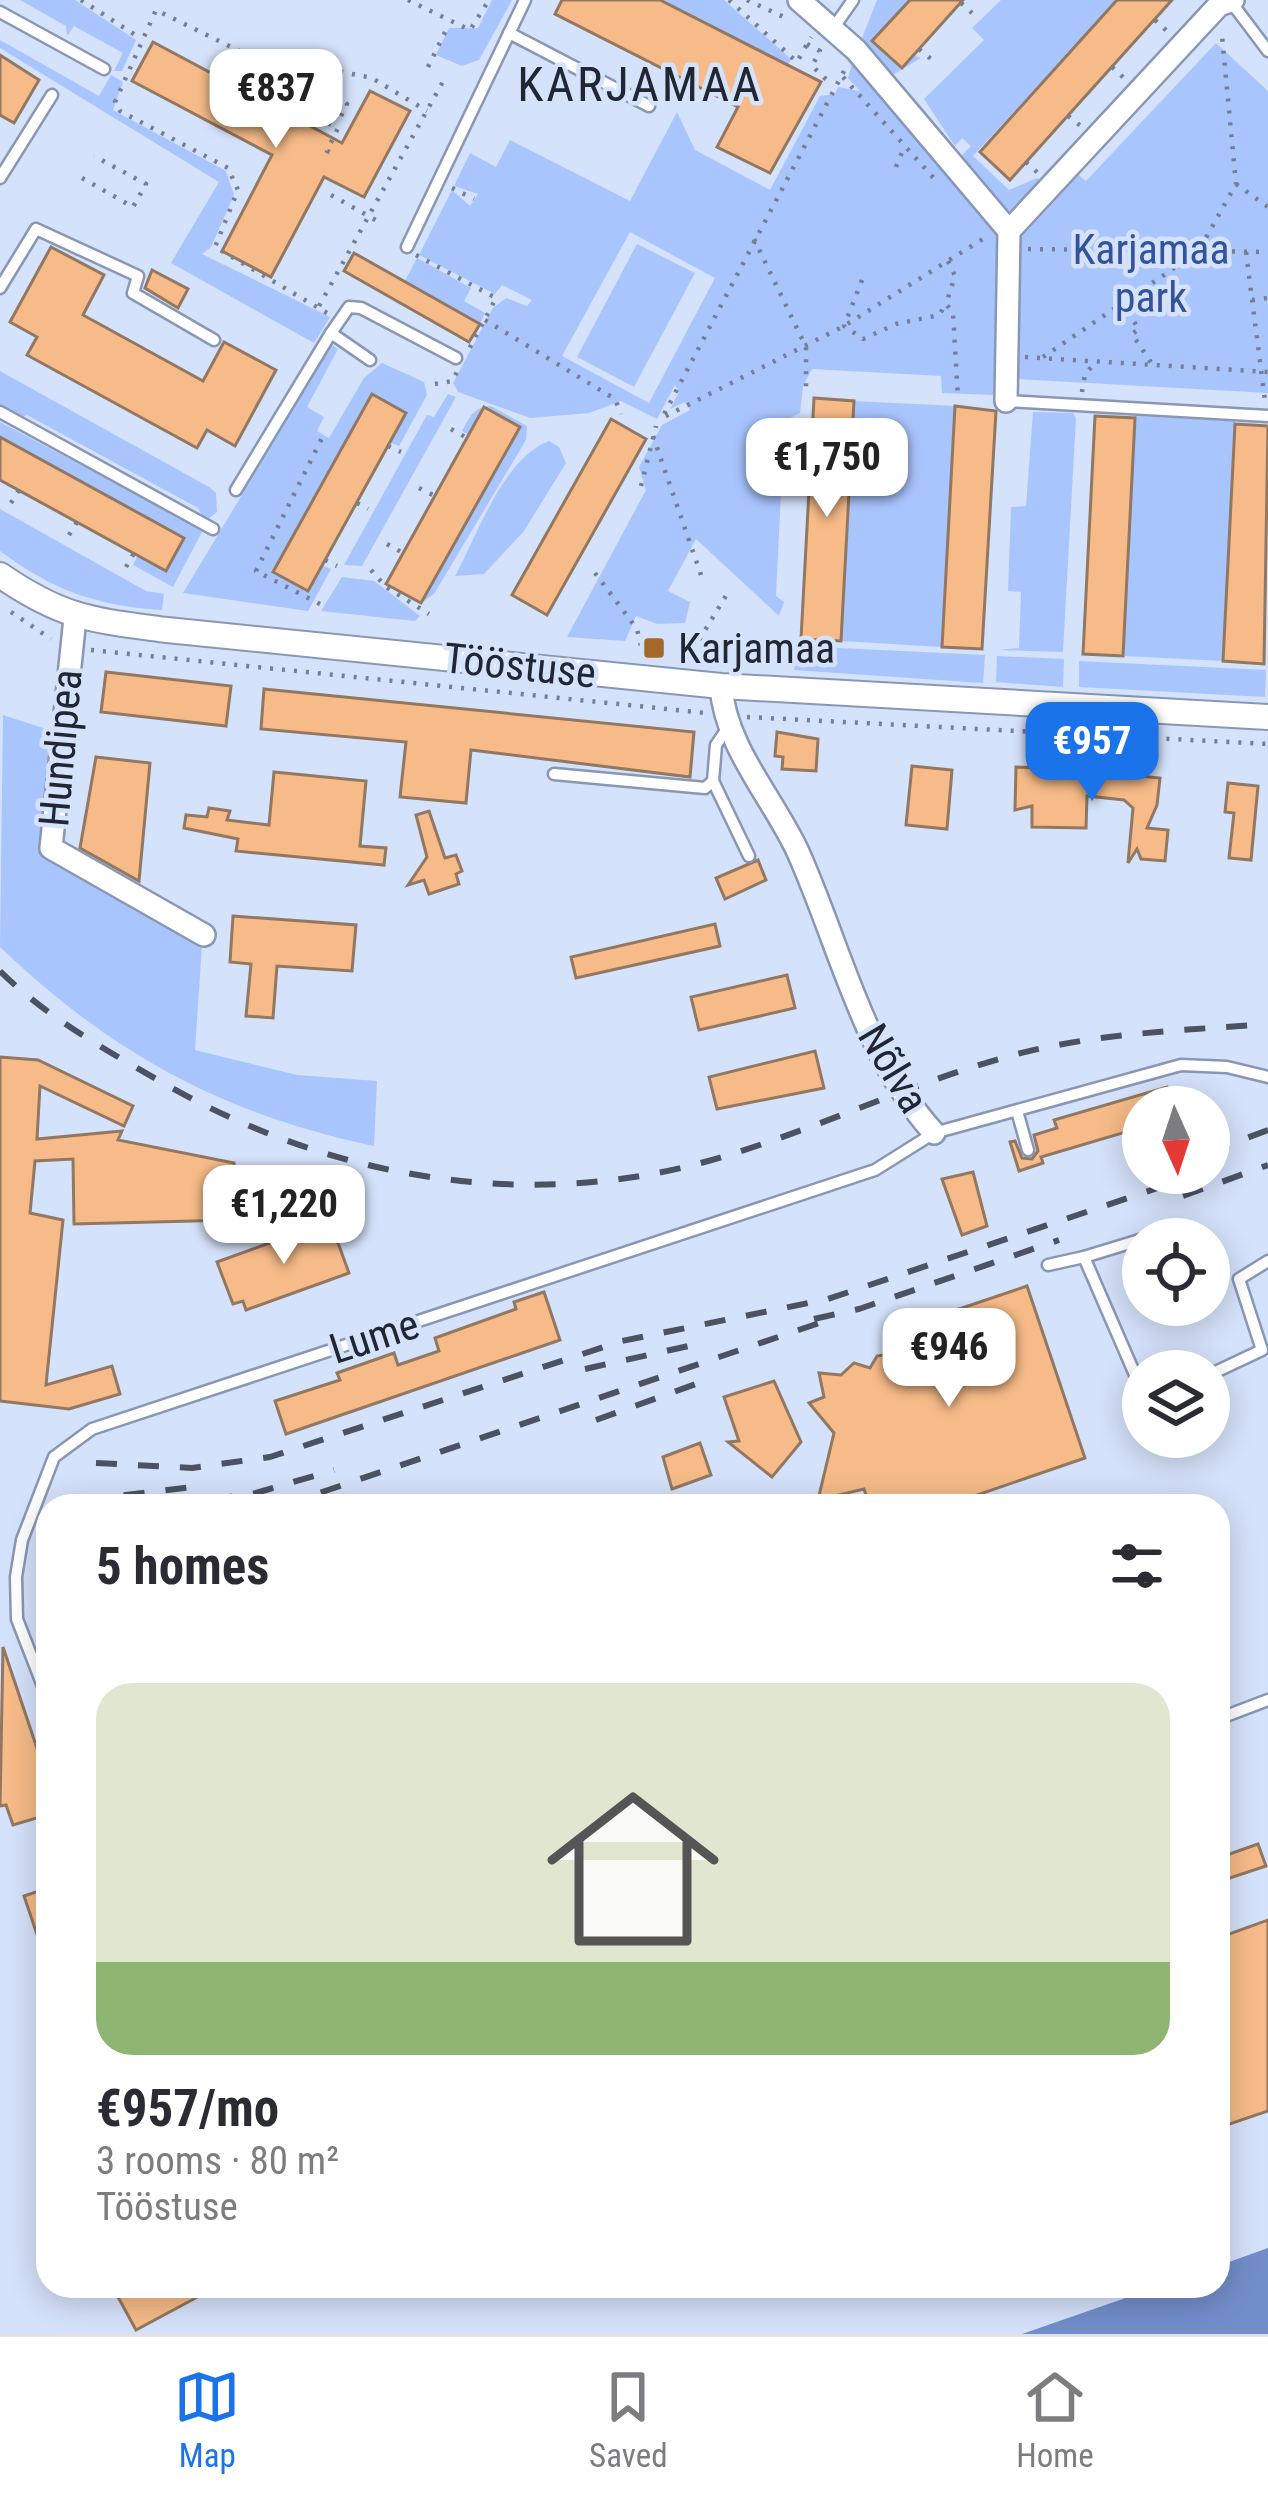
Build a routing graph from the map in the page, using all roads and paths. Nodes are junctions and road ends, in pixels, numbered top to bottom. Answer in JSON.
{"nodes":[{"id":1,"x":81,"y":0,"type":"edge"},
{"id":2,"x":409,"y":0,"type":"edge"},
{"id":3,"x":489,"y":0,"type":"edge"},
{"id":4,"x":525,"y":0,"type":"edge"},
{"id":5,"x":729,"y":0,"type":"edge"},
{"id":6,"x":747,"y":0,"type":"edge"},
{"id":7,"x":800,"y":0,"type":"edge"},
{"id":8,"x":853,"y":0,"type":"edge"},
{"id":9,"x":961,"y":2,"type":"edge"},
{"id":10,"x":1224,"y":2,"type":"edge"},
{"id":11,"x":0,"y":12,"type":"edge"},
{"id":12,"x":972,"y":13,"type":"dead end"},
{"id":13,"x":449,"y":23,"type":"junction"},
{"id":14,"x":825,"y":29,"type":"junction"},
{"id":15,"x":508,"y":33,"type":"junction"},
{"id":16,"x":140,"y":38,"type":"junction"},
{"id":17,"x":856,"y":50,"type":"junction"},
{"id":18,"x":919,"y":50,"type":"dead end"},
{"id":19,"x":1268,"y":51,"type":"edge"},
{"id":20,"x":931,"y":58,"type":"dead end"},
{"id":21,"x":428,"y":67,"type":"dead end"},
{"id":22,"x":104,"y":69,"type":"dead end"},
{"id":23,"x":841,"y":75,"type":"junction"},
{"id":24,"x":446,"y":76,"type":"dead end"},
{"id":25,"x":294,"y":79,"type":"junction"},
{"id":26,"x":833,"y":87,"type":"junction"},
{"id":27,"x":52,"y":95,"type":"dead end"},
{"id":28,"x":649,"y":106,"type":"dead end"},
{"id":29,"x":427,"y":111,"type":"junction"},
{"id":30,"x":903,"y":150,"type":"junction"},
{"id":31,"x":336,"y":155,"type":"dead end"},
{"id":32,"x":94,"y":156,"type":"dead end"},
{"id":33,"x":896,"y":167,"type":"dead end"},
{"id":34,"x":0,"y":178,"type":"edge"},
{"id":35,"x":82,"y":178,"type":"dead end"},
{"id":36,"x":439,"y":181,"type":"junction"},
{"id":37,"x":1236,"y":184,"type":"junction"},
{"id":38,"x":950,"y":194,"type":"dead end"},
{"id":39,"x":331,"y":195,"type":"dead end"},
{"id":40,"x":474,"y":199,"type":"dead end"},
{"id":41,"x":1268,"y":207,"type":"edge"},
{"id":42,"x":369,"y":217,"type":"junction"},
{"id":43,"x":381,"y":223,"type":"dead end"},
{"id":44,"x":980,"y":224,"type":"dead end"},
{"id":45,"x":754,"y":239,"type":"junction"},
{"id":46,"x":1009,"y":240,"type":"junction"},
{"id":47,"x":407,"y":247,"type":"joint"},
{"id":48,"x":1198,"y":252,"type":"junction"},
{"id":49,"x":1246,"y":252,"type":"junction"},
{"id":50,"x":1268,"y":253,"type":"edge"},
{"id":51,"x":948,"y":261,"type":"junction"},
{"id":52,"x":862,"y":280,"type":"dead end"},
{"id":53,"x":0,"y":288,"type":"edge"},
{"id":54,"x":496,"y":298,"type":"dead end"},
{"id":55,"x":1268,"y":298,"type":"edge"},
{"id":56,"x":1252,"y":299,"type":"junction"},
{"id":57,"x":1121,"y":302,"type":"junction"},
{"id":58,"x":946,"y":304,"type":"junction"},
{"id":59,"x":319,"y":306,"type":"junction"},
{"id":60,"x":484,"y":319,"type":"dead end"},
{"id":61,"x":794,"y":320,"type":"junction"},
{"id":62,"x":784,"y":326,"type":"dead end"},
{"id":63,"x":844,"y":326,"type":"junction"},
{"id":64,"x":334,"y":327,"type":"junction"},
{"id":65,"x":214,"y":340,"type":"dead end"},
{"id":66,"x":806,"y":347,"type":"junction"},
{"id":67,"x":1008,"y":357,"type":"junction"},
{"id":68,"x":1043,"y":357,"type":"junction"},
{"id":69,"x":456,"y":358,"type":"dead end"},
{"id":70,"x":370,"y":360,"type":"dead end"},
{"id":71,"x":1097,"y":361,"type":"junction"},
{"id":72,"x":1152,"y":364,"type":"junction"},
{"id":73,"x":728,"y":371,"type":"dead end"},
{"id":74,"x":1264,"y":372,"type":"edge"},
{"id":75,"x":734,"y":384,"type":"junction"},
{"id":76,"x":806,"y":388,"type":"dead end"},
{"id":77,"x":958,"y":398,"type":"dead end"},
{"id":78,"x":1006,"y":401,"type":"joint"},
{"id":79,"x":1083,"y":406,"type":"junction"},
{"id":80,"x":0,"y":412,"type":"edge"},
{"id":81,"x":621,"y":413,"type":"dead end"},
{"id":82,"x":1268,"y":416,"type":"edge"},
{"id":83,"x":656,"y":426,"type":"dead end"},
{"id":84,"x":451,"y":429,"type":"dead end"},
{"id":85,"x":325,"y":434,"type":"dead end"},
{"id":86,"x":653,"y":436,"type":"junction"},
{"id":87,"x":467,"y":438,"type":"dead end"},
{"id":88,"x":388,"y":446,"type":"dead end"},
{"id":89,"x":401,"y":452,"type":"dead end"},
{"id":90,"x":641,"y":486,"type":"dead end"},
{"id":91,"x":419,"y":488,"type":"dead end"},
{"id":92,"x":19,"y":490,"type":"dead end"},
{"id":93,"x":236,"y":490,"type":"dead end"},
{"id":94,"x":435,"y":496,"type":"dead end"},
{"id":95,"x":11,"y":503,"type":"dead end"},
{"id":96,"x":357,"y":503,"type":"dead end"},
{"id":97,"x":368,"y":509,"type":"dead end"},
{"id":98,"x":77,"y":522,"type":"dead end"},
{"id":99,"x":213,"y":529,"type":"dead end"},
{"id":100,"x":69,"y":536,"type":"dead end"},
{"id":101,"x":387,"y":544,"type":"dead end"},
{"id":102,"x":134,"y":553,"type":"dead end"},
{"id":103,"x":403,"y":553,"type":"dead end"},
{"id":104,"x":325,"y":560,"type":"dead end"},
{"id":105,"x":337,"y":566,"type":"dead end"},
{"id":106,"x":126,"y":567,"type":"dead end"},
{"id":107,"x":371,"y":570,"type":"dead end"},
{"id":108,"x":595,"y":573,"type":"dead end"},
{"id":109,"x":0,"y":575,"type":"edge"},
{"id":110,"x":701,"y":575,"type":"dead end"},
{"id":111,"x":727,"y":594,"type":"dead end"},
{"id":112,"x":320,"y":604,"type":"dead end"},
{"id":113,"x":429,"y":614,"type":"dead end"},
{"id":114,"x":75,"y":618,"type":"junction"},
{"id":115,"x":641,"y":646,"type":"dead end"},
{"id":116,"x":693,"y":650,"type":"dead end"},
{"id":117,"x":721,"y":686,"type":"junction"},
{"id":118,"x":1268,"y":717,"type":"edge"},
{"id":119,"x":729,"y":726,"type":"junction"},
{"id":120,"x":554,"y":773,"type":"dead end"},
{"id":121,"x":713,"y":781,"type":"junction"},
{"id":122,"x":749,"y":856,"type":"dead end"},
{"id":123,"x":203,"y":935,"type":"dead end"},
{"id":124,"x":1268,"y":1077,"type":"edge"},
{"id":125,"x":1017,"y":1111,"type":"junction"},
{"id":126,"x":934,"y":1133,"type":"junction"},
{"id":127,"x":1028,"y":1150,"type":"dead end"},
{"id":128,"x":1122,"y":1246,"type":"edge"},
{"id":129,"x":1084,"y":1257,"type":"junction"},
{"id":130,"x":1268,"y":1261,"type":"edge"},
{"id":131,"x":1048,"y":1264,"type":"dead end"},
{"id":132,"x":1124,"y":1350,"type":"edge"},
{"id":133,"x":1262,"y":1350,"type":"junction"},
{"id":134,"x":1230,"y":1366,"type":"edge"},
{"id":135,"x":1268,"y":1366,"type":"edge"},
{"id":136,"x":40,"y":1494,"type":"edge"},
{"id":137,"x":36,"y":1504,"type":"edge"},
{"id":138,"x":36,"y":1668,"type":"edge"},
{"id":139,"x":1268,"y":1700,"type":"edge"},
{"id":140,"x":1230,"y":1715,"type":"edge"}],
"edges":[{"from":1,"to":16,"type":"path"},
{"from":2,"to":13,"type":"path"},
{"from":3,"to":13,"type":"path"},
{"from":4,"to":15,"type":"lane"},
{"from":5,"to":26,"type":"path"},
{"from":6,"to":14,"type":"path"},
{"from":7,"to":14,"type":"street"},
{"from":8,"to":14,"type":"lane"},
{"from":9,"to":12,"type":"path"},
{"from":10,"to":19,"type":"lane"},
{"from":10,"to":37,"type":"path"},
{"from":10,"to":46,"type":"street"},
{"from":11,"to":22,"type":"lane"},
{"from":13,"to":21,"type":"path"},
{"from":14,"to":17,"type":"street"},
{"from":15,"to":28,"type":"lane"},
{"from":15,"to":36,"type":"lane"},
{"from":16,"to":25,"type":"path"},
{"from":16,"to":59,"type":"path"},
{"from":17,"to":23,"type":"path"},
{"from":17,"to":46,"type":"street"},
{"from":18,"to":20,"type":"path"},
{"from":23,"to":26,"type":"path"},
{"from":23,"to":30,"type":"path"},
{"from":24,"to":29,"type":"path"},
{"from":25,"to":29,"type":"path"},
{"from":25,"to":31,"type":"path"},
{"from":26,"to":45,"type":"path"},
{"from":27,"to":34,"type":"lane"},
{"from":29,"to":42,"type":"path"},
{"from":30,"to":33,"type":"path"},
{"from":30,"to":38,"type":"path"},
{"from":32,"to":35,"type":"path"},
{"from":36,"to":40,"type":"path"},
{"from":36,"to":47,"type":"lane"},
{"from":37,"to":41,"type":"path"},
{"from":37,"to":48,"type":"path"},
{"from":39,"to":42,"type":"path"},
{"from":42,"to":43,"type":"path"},
{"from":42,"to":59,"type":"path"},
{"from":44,"to":51,"type":"path"},
{"from":45,"to":61,"type":"path"},
{"from":45,"to":75,"type":"path"},
{"from":46,"to":48,"type":"path"},
{"from":46,"to":67,"type":"street"},
{"from":47,"to":54,"type":"path"},
{"from":48,"to":49,"type":"path"},
{"from":48,"to":57,"type":"path"},
{"from":49,"to":50,"type":"path"},
{"from":49,"to":56,"type":"path"},
{"from":51,"to":58,"type":"path"},
{"from":51,"to":63,"type":"path"},
{"from":52,"to":63,"type":"path"},
{"from":53,"to":65,"type":"lane"},
{"from":55,"to":56,"type":"path"},
{"from":56,"to":74,"type":"path"},
{"from":57,"to":68,"type":"path"},
{"from":57,"to":72,"type":"path"},
{"from":58,"to":63,"type":"path"},
{"from":58,"to":77,"type":"path"},
{"from":59,"to":64,"type":"path"},
{"from":60,"to":81,"type":"path"},
{"from":61,"to":62,"type":"path"},
{"from":61,"to":66,"type":"path"},
{"from":63,"to":66,"type":"path"},
{"from":64,"to":69,"type":"lane"},
{"from":64,"to":70,"type":"lane"},
{"from":64,"to":93,"type":"lane"},
{"from":66,"to":75,"type":"path"},
{"from":66,"to":76,"type":"path"},
{"from":67,"to":68,"type":"path"},
{"from":67,"to":78,"type":"street"},
{"from":68,"to":71,"type":"path"},
{"from":71,"to":72,"type":"path"},
{"from":71,"to":79,"type":"path"},
{"from":72,"to":74,"type":"path"},
{"from":73,"to":75,"type":"path"},
{"from":74,"to":82,"type":"path"},
{"from":78,"to":79,"type":"lane"},
{"from":79,"to":82,"type":"lane"},
{"from":80,"to":99,"type":"lane"},
{"from":83,"to":86,"type":"path"},
{"from":84,"to":87,"type":"path"},
{"from":85,"to":112,"type":"path"},
{"from":86,"to":90,"type":"path"},
{"from":86,"to":110,"type":"path"},
{"from":88,"to":89,"type":"path"},
{"from":91,"to":94,"type":"path"},
{"from":92,"to":95,"type":"path"},
{"from":96,"to":97,"type":"path"},
{"from":98,"to":100,"type":"path"},
{"from":101,"to":103,"type":"path"},
{"from":102,"to":106,"type":"path"},
{"from":104,"to":105,"type":"path"},
{"from":107,"to":113,"type":"path"},
{"from":108,"to":115,"type":"path"},
{"from":109,"to":114,"type":"street","name":"Tööstuse"},
{"from":111,"to":116,"type":"path"},
{"from":114,"to":117,"type":"street","name":"Tööstuse"},
{"from":114,"to":123,"type":"street","name":"Hundipea"},
{"from":117,"to":118,"type":"street","name":"Tööstuse"},
{"from":117,"to":119,"type":"street","name":"Nõlva"},
{"from":119,"to":121,"type":"lane"},
{"from":119,"to":126,"type":"street","name":"Nõlva"},
{"from":120,"to":121,"type":"lane"},
{"from":121,"to":122,"type":"lane"},
{"from":124,"to":125,"type":"lane","name":"Nõlva"},
{"from":125,"to":126,"type":"lane","name":"Nõlva"},
{"from":125,"to":127,"type":"lane"},
{"from":126,"to":136,"type":"lane","name":"Lume"},
{"from":128,"to":129,"type":"lane"},
{"from":129,"to":131,"type":"lane"},
{"from":129,"to":132,"type":"lane"},
{"from":130,"to":133,"type":"lane"},
{"from":133,"to":134,"type":"lane"},
{"from":133,"to":135,"type":"lane"},
{"from":137,"to":138,"type":"lane","name":"Lume"},
{"from":139,"to":140,"type":"lane"}]}
